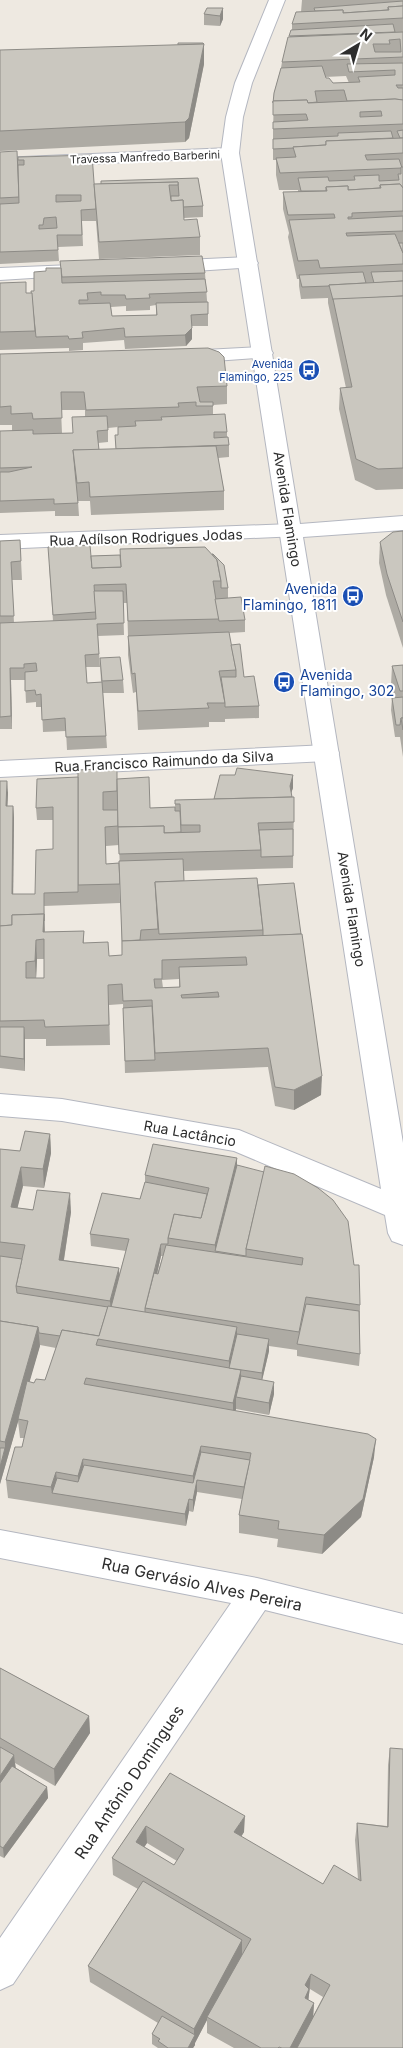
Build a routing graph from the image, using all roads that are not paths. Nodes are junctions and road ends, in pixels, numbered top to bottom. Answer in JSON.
{"nodes":[{"id":1,"x":277,"y":0,"type":"edge"},
{"id":2,"x":230,"y":153,"type":"junction"},
{"id":3,"x":0,"y":163,"type":"edge"},
{"id":4,"x":248,"y":263,"type":"junction"},
{"id":5,"x":149,"y":267,"type":"edge"},
{"id":6,"x":89,"y":270,"type":"edge"},
{"id":7,"x":0,"y":274,"type":"edge"},
{"id":8,"x":263,"y":353,"type":"junction"},
{"id":9,"x":170,"y":358,"type":"edge"},
{"id":10,"x":403,"y":523,"type":"edge"},
{"id":11,"x":291,"y":531,"type":"junction"},
{"id":12,"x":0,"y":542,"type":"edge"},
{"id":13,"x":327,"y":753,"type":"junction"},
{"id":14,"x":0,"y":769,"type":"edge"},
{"id":15,"x":0,"y":1105,"type":"edge"},
{"id":16,"x":402,"y":1217,"type":"edge"},
{"id":17,"x":0,"y":1544,"type":"edge"},
{"id":18,"x":258,"y":1593,"type":"junction"},
{"id":19,"x":403,"y":1629,"type":"edge"},
{"id":20,"x":0,"y":1971,"type":"edge"}],
"edges":[{"from":1,"to":2,"type":"street","name":"Avenida Flamingo"},
{"from":2,"to":3,"type":"street","name":"Travessa Manfredo Barberini"},
{"from":2,"to":4,"type":"street","name":"Avenida Flamingo"},
{"from":4,"to":5,"type":"street"},
{"from":4,"to":8,"type":"street","name":"Avenida Flamingo"},
{"from":6,"to":7,"type":"street"},
{"from":8,"to":9,"type":"street"},
{"from":8,"to":11,"type":"street","name":"Avenida Flamingo"},
{"from":10,"to":11,"type":"street","name":"Rua Adílson Rodrigues Jodas"},
{"from":11,"to":12,"type":"street","name":"Rua Adílson Rodrigues Jodas"},
{"from":11,"to":13,"type":"street","name":"Avenida Flamingo"},
{"from":13,"to":14,"type":"street","name":"Rua Francisco Raimundo da Silva"},
{"from":13,"to":16,"type":"street","name":"Avenida Flamingo"},
{"from":15,"to":16,"type":"street","name":"Rua Lactâncio"},
{"from":17,"to":18,"type":"street","name":"Rua Gervásio Alves Pereira"},
{"from":18,"to":19,"type":"street","name":"Rua Gervásio Alves Pereira"},
{"from":18,"to":20,"type":"street","name":"Rua Antônio Domingues"}]}
